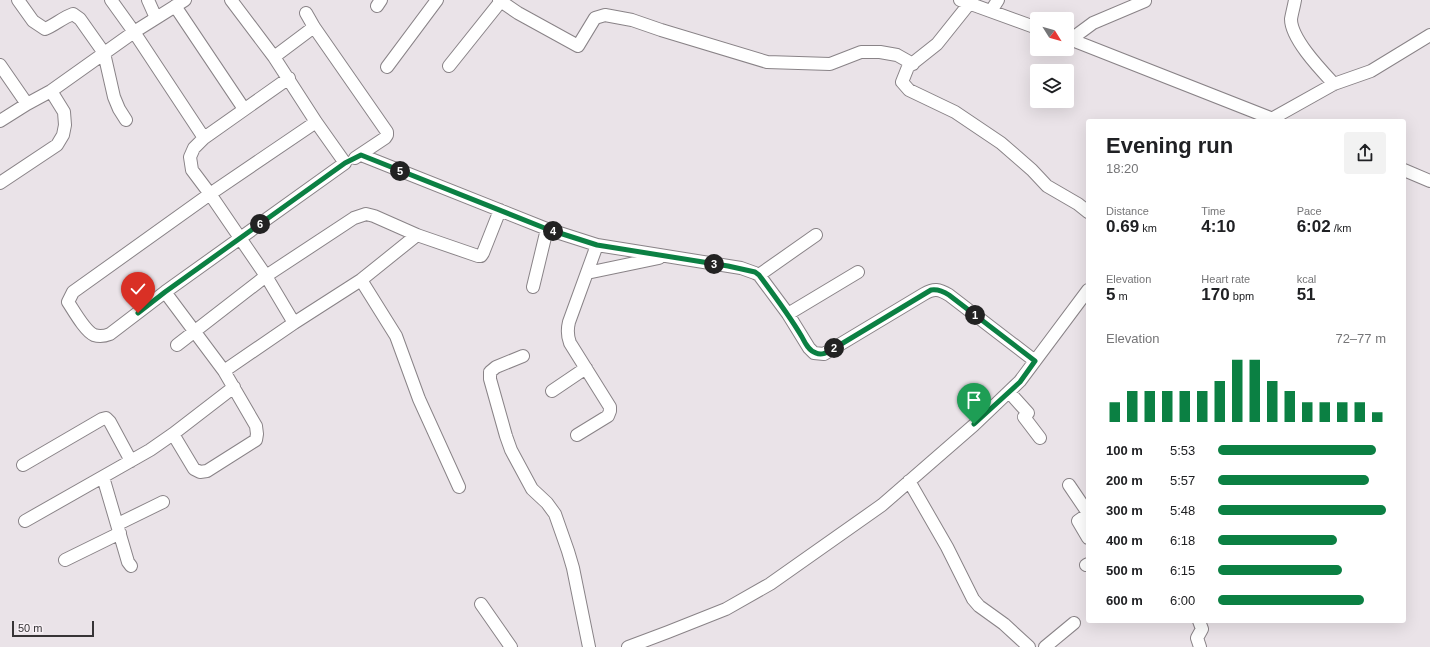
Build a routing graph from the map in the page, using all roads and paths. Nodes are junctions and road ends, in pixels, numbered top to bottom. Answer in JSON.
{"nodes":[{"id":1,"x":18,"y":0,"type":"edge"},
{"id":2,"x":111,"y":0,"type":"edge"},
{"id":3,"x":232,"y":0,"type":"edge"},
{"id":4,"x":438,"y":0,"type":"edge"},
{"id":5,"x":998,"y":0,"type":"edge"},
{"id":6,"x":1295,"y":0,"type":"edge"},
{"id":7,"x":500,"y":1,"type":"edge"},
{"id":8,"x":1145,"y":1,"type":"edge"},
{"id":9,"x":964,"y":2,"type":"edge"},
{"id":10,"x":180,"y":3,"type":"edge"},
{"id":11,"x":151,"y":8,"type":"edge"},
{"id":12,"x":991,"y":11,"type":"junction"},
{"id":13,"x":306,"y":13,"type":"dead end"},
{"id":14,"x":1030,"y":25,"type":"edge"},
{"id":15,"x":314,"y":27,"type":"junction"},
{"id":16,"x":134,"y":32,"type":"junction"},
{"id":17,"x":1074,"y":35,"type":"edge"},
{"id":18,"x":1430,"y":35,"type":"edge"},
{"id":19,"x":1074,"y":41,"type":"edge"},
{"id":20,"x":104,"y":53,"type":"junction"},
{"id":21,"x":274,"y":57,"type":"junction"},
{"id":22,"x":913,"y":64,"type":"junction"},
{"id":23,"x":0,"y":65,"type":"edge"},
{"id":24,"x":449,"y":66,"type":"dead end"},
{"id":25,"x":387,"y":67,"type":"dead end"},
{"id":26,"x":289,"y":78,"type":"junction"},
{"id":27,"x":1334,"y":84,"type":"junction"},
{"id":28,"x":51,"y":91,"type":"junction"},
{"id":29,"x":27,"y":104,"type":"junction"},
{"id":30,"x":244,"y":109,"type":"junction"},
{"id":31,"x":1270,"y":119,"type":"edge"},
{"id":32,"x":1275,"y":119,"type":"edge"},
{"id":33,"x":126,"y":120,"type":"dead end"},
{"id":34,"x":0,"y":121,"type":"edge"},
{"id":35,"x":316,"y":122,"type":"junction"},
{"id":36,"x":204,"y":138,"type":"junction"},
{"id":37,"x":361,"y":155,"type":"junction"},
{"id":38,"x":345,"y":163,"type":"junction"},
{"id":39,"x":1406,"y":171,"type":"edge"},
{"id":40,"x":1430,"y":180,"type":"edge"},
{"id":41,"x":0,"y":183,"type":"edge"},
{"id":42,"x":210,"y":194,"type":"junction"},
{"id":43,"x":500,"y":210,"type":"junction"},
{"id":44,"x":1086,"y":210,"type":"edge"},
{"id":45,"x":547,"y":229,"type":"junction"},
{"id":46,"x":418,"y":235,"type":"junction"},
{"id":47,"x":816,"y":235,"type":"dead end"},
{"id":48,"x":240,"y":238,"type":"junction"},
{"id":49,"x":597,"y":245,"type":"junction"},
{"id":50,"x":666,"y":256,"type":"junction"},
{"id":51,"x":858,"y":272,"type":"dead end"},
{"id":52,"x":587,"y":274,"type":"junction"},
{"id":53,"x":759,"y":275,"type":"junction"},
{"id":54,"x":266,"y":276,"type":"junction"},
{"id":55,"x":361,"y":280,"type":"junction"},
{"id":56,"x":533,"y":287,"type":"dead end"},
{"id":57,"x":165,"y":292,"type":"junction"},
{"id":58,"x":1086,"y":293,"type":"edge"},
{"id":59,"x":788,"y":314,"type":"junction"},
{"id":60,"x":294,"y":322,"type":"junction"},
{"id":61,"x":194,"y":333,"type":"junction"},
{"id":62,"x":177,"y":345,"type":"dead end"},
{"id":63,"x":523,"y":356,"type":"dead end"},
{"id":64,"x":1035,"y":361,"type":"junction"},
{"id":65,"x":586,"y":368,"type":"junction"},
{"id":66,"x":224,"y":371,"type":"junction"},
{"id":67,"x":234,"y":387,"type":"junction"},
{"id":68,"x":552,"y":391,"type":"dead end"},
{"id":69,"x":1009,"y":392,"type":"junction"},
{"id":70,"x":173,"y":434,"type":"junction"},
{"id":71,"x":577,"y":435,"type":"dead end"},
{"id":72,"x":1040,"y":438,"type":"dead end"},
{"id":73,"x":130,"y":461,"type":"junction"},
{"id":74,"x":23,"y":465,"type":"dead end"},
{"id":75,"x":103,"y":477,"type":"junction"},
{"id":76,"x":909,"y":481,"type":"junction"},
{"id":77,"x":1069,"y":485,"type":"dead end"},
{"id":78,"x":460,"y":487,"type":"dead end"},
{"id":79,"x":163,"y":502,"type":"dead end"},
{"id":80,"x":1086,"y":511,"type":"edge"},
{"id":81,"x":1086,"y":515,"type":"edge"},
{"id":82,"x":25,"y":521,"type":"dead end"},
{"id":83,"x":119,"y":529,"type":"junction"},
{"id":84,"x":1086,"y":535,"type":"edge"},
{"id":85,"x":65,"y":560,"type":"dead end"},
{"id":86,"x":131,"y":566,"type":"dead end"},
{"id":87,"x":481,"y":604,"type":"dead end"},
{"id":88,"x":1074,"y":623,"type":"dead end"},
{"id":89,"x":1200,"y":623,"type":"edge"},
{"id":90,"x":511,"y":647,"type":"edge"},
{"id":91,"x":589,"y":647,"type":"edge"},
{"id":92,"x":628,"y":647,"type":"edge"},
{"id":93,"x":1029,"y":647,"type":"edge"},
{"id":94,"x":1045,"y":647,"type":"edge"},
{"id":95,"x":1200,"y":647,"type":"edge"}],
"edges":[{"from":1,"to":20,"type":"street"},
{"from":2,"to":16,"type":"street"},
{"from":3,"to":21,"type":"street"},
{"from":4,"to":25,"type":"street"},
{"from":5,"to":12,"type":"street"},
{"from":6,"to":27,"type":"street"},
{"from":7,"to":22,"type":"street"},
{"from":7,"to":24,"type":"street"},
{"from":8,"to":17,"type":"street"},
{"from":9,"to":12,"type":"street"},
{"from":9,"to":22,"type":"street"},
{"from":10,"to":11,"type":"street"},
{"from":10,"to":30,"type":"street"},
{"from":11,"to":16,"type":"street"},
{"from":12,"to":14,"type":"street"},
{"from":13,"to":15,"type":"street"},
{"from":15,"to":21,"type":"street"},
{"from":15,"to":37,"type":"street"},
{"from":16,"to":20,"type":"street"},
{"from":16,"to":36,"type":"street"},
{"from":18,"to":27,"type":"street"},
{"from":19,"to":31,"type":"street"},
{"from":20,"to":28,"type":"street"},
{"from":20,"to":33,"type":"street"},
{"from":21,"to":26,"type":"street"},
{"from":22,"to":44,"type":"street"},
{"from":23,"to":29,"type":"street"},
{"from":26,"to":30,"type":"street"},
{"from":26,"to":35,"type":"street"},
{"from":27,"to":32,"type":"street"},
{"from":28,"to":29,"type":"street"},
{"from":28,"to":41,"type":"street"},
{"from":29,"to":34,"type":"street"},
{"from":30,"to":36,"type":"street"},
{"from":35,"to":38,"type":"street"},
{"from":35,"to":42,"type":"street"},
{"from":36,"to":42,"type":"street"},
{"from":37,"to":38,"type":"street"},
{"from":37,"to":43,"type":"street"},
{"from":38,"to":48,"type":"street"},
{"from":39,"to":40,"type":"street"},
{"from":42,"to":48,"type":"street"},
{"from":42,"to":57,"type":"street"},
{"from":43,"to":45,"type":"street"},
{"from":43,"to":46,"type":"street"},
{"from":45,"to":49,"type":"street"},
{"from":45,"to":56,"type":"street"},
{"from":46,"to":54,"type":"street"},
{"from":46,"to":55,"type":"street"},
{"from":47,"to":53,"type":"street"},
{"from":48,"to":54,"type":"street"},
{"from":48,"to":57,"type":"street"},
{"from":49,"to":50,"type":"street"},
{"from":49,"to":52,"type":"street"},
{"from":50,"to":52,"type":"street"},
{"from":50,"to":53,"type":"street"},
{"from":51,"to":59,"type":"street"},
{"from":52,"to":65,"type":"street"},
{"from":53,"to":59,"type":"street"},
{"from":54,"to":60,"type":"street"},
{"from":54,"to":61,"type":"street"},
{"from":55,"to":60,"type":"street"},
{"from":55,"to":78,"type":"street"},
{"from":57,"to":61,"type":"street"},
{"from":58,"to":64,"type":"street"},
{"from":59,"to":64,"type":"street"},
{"from":60,"to":66,"type":"street"},
{"from":61,"to":62,"type":"street"},
{"from":61,"to":66,"type":"street"},
{"from":63,"to":91,"type":"street"},
{"from":64,"to":69,"type":"street"},
{"from":65,"to":68,"type":"street"},
{"from":65,"to":71,"type":"street"},
{"from":66,"to":67,"type":"street"},
{"from":67,"to":70,"type":"street"},
{"from":67,"to":70,"type":"street"},
{"from":69,"to":72,"type":"street"},
{"from":69,"to":76,"type":"street"},
{"from":70,"to":73,"type":"street"},
{"from":73,"to":74,"type":"street"},
{"from":73,"to":75,"type":"street"},
{"from":75,"to":82,"type":"street"},
{"from":75,"to":83,"type":"street"},
{"from":76,"to":92,"type":"street"},
{"from":76,"to":93,"type":"street"},
{"from":77,"to":80,"type":"street"},
{"from":79,"to":83,"type":"street"},
{"from":81,"to":84,"type":"street"},
{"from":83,"to":85,"type":"street"},
{"from":83,"to":86,"type":"street"},
{"from":87,"to":90,"type":"street"},
{"from":88,"to":94,"type":"street"},
{"from":89,"to":95,"type":"street"}]}
